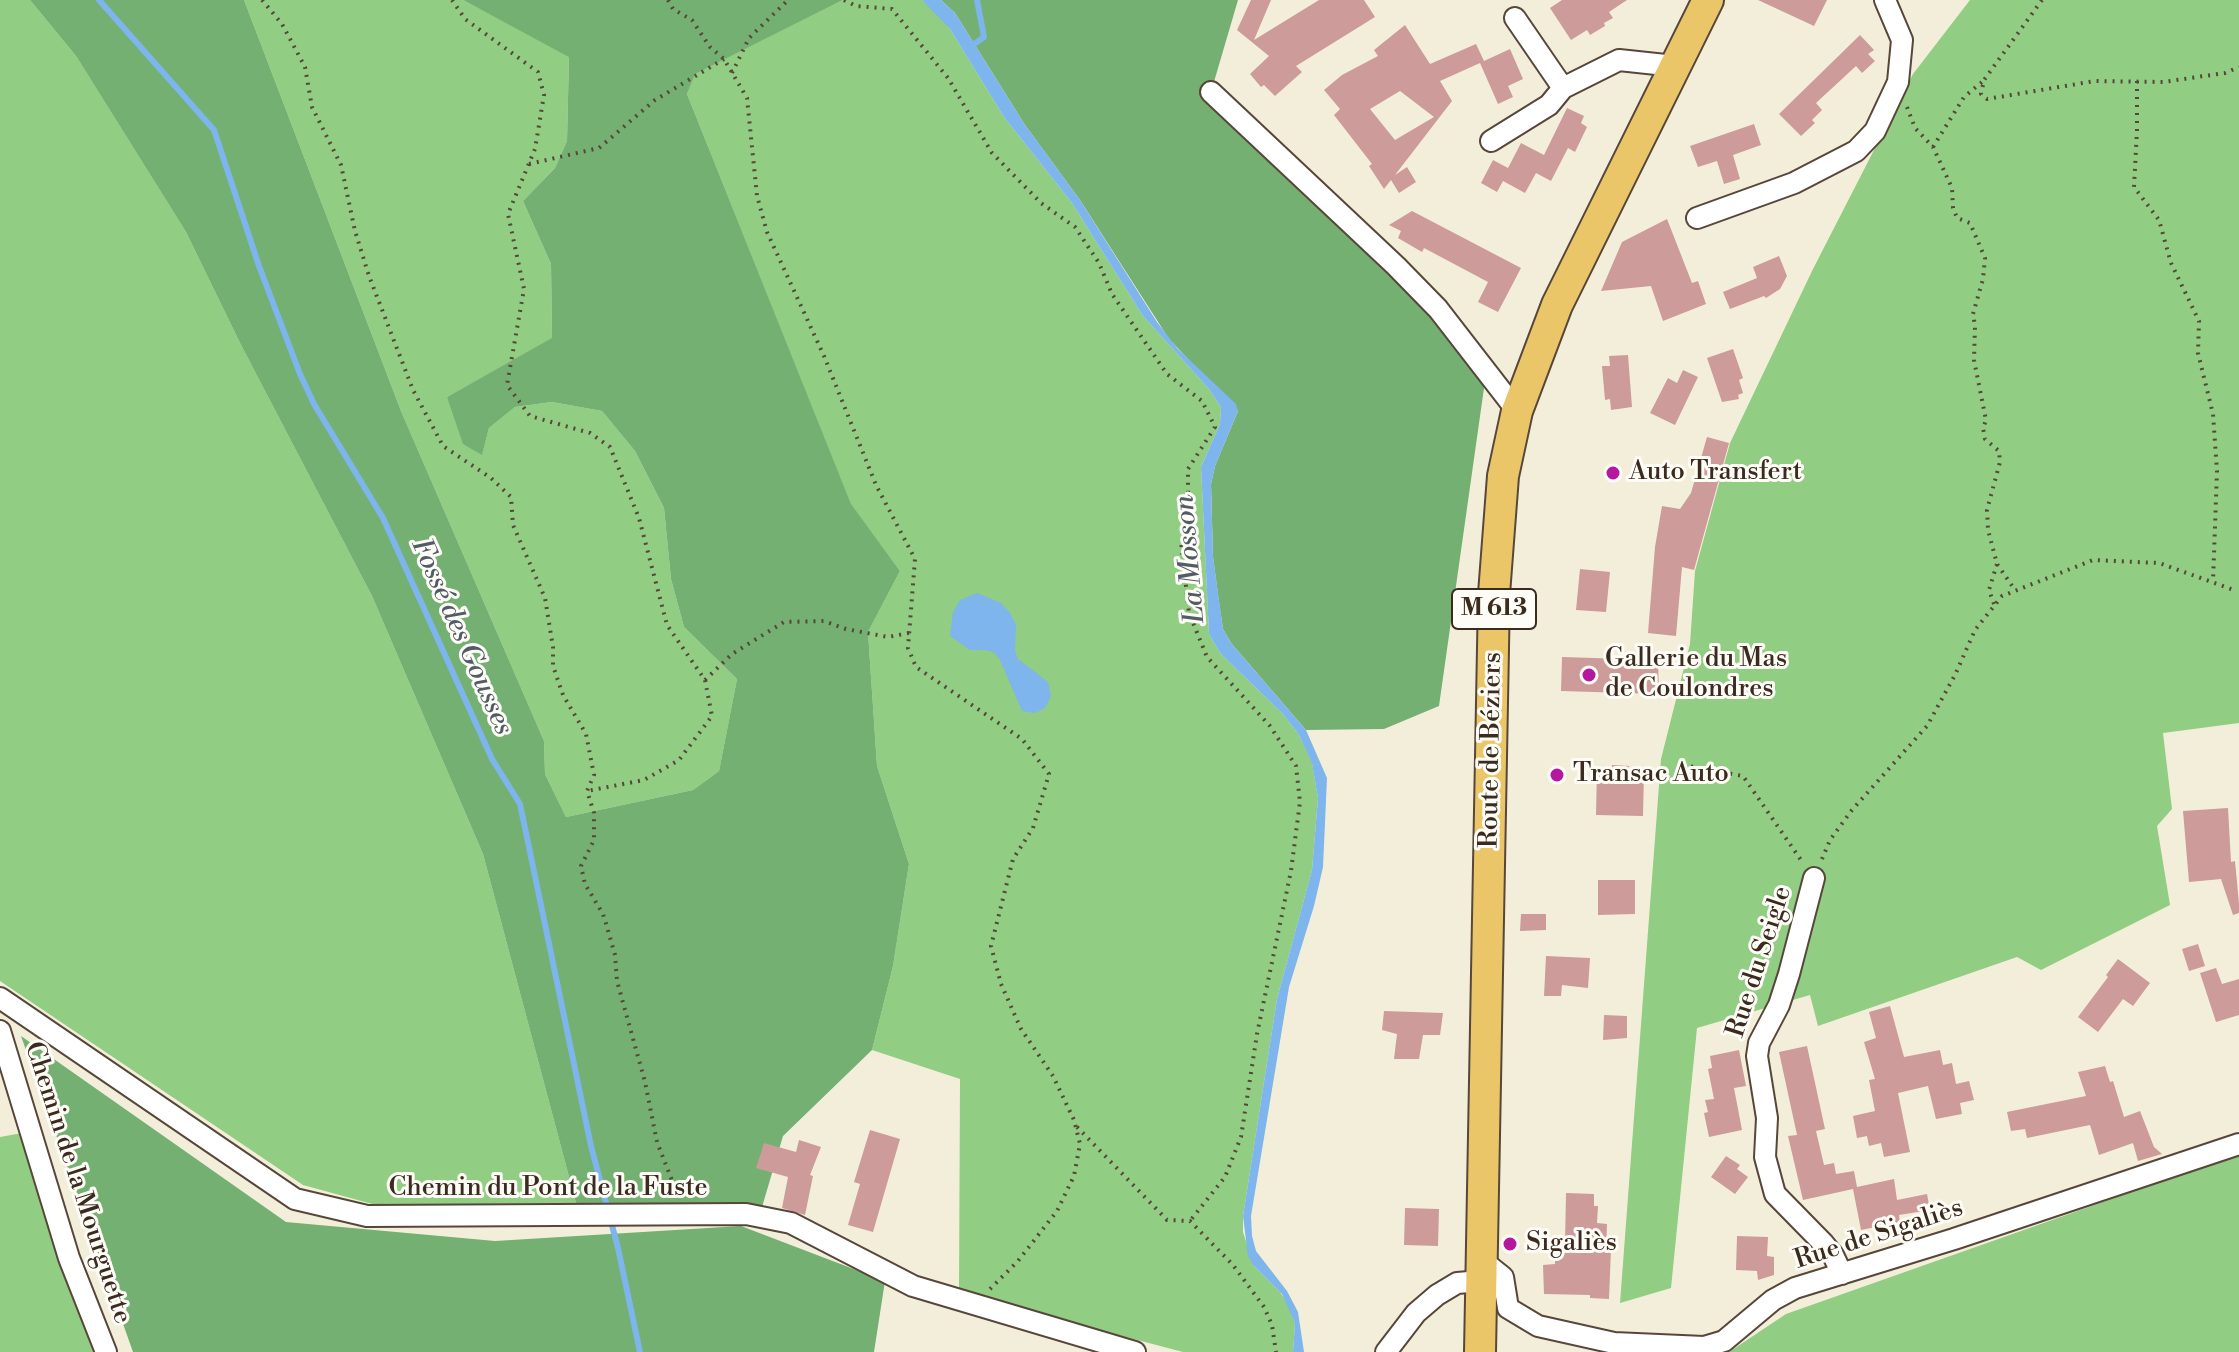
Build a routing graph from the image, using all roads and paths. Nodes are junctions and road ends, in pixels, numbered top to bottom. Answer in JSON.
{"nodes":[{"id":1,"x":262,"y":0,"type":"edge"},
{"id":2,"x":452,"y":0,"type":"edge"},
{"id":3,"x":668,"y":0,"type":"edge"},
{"id":4,"x":788,"y":0,"type":"edge"},
{"id":5,"x":844,"y":0,"type":"edge"},
{"id":6,"x":1708,"y":0,"type":"edge"},
{"id":7,"x":1885,"y":0,"type":"edge"},
{"id":8,"x":2042,"y":0,"type":"edge"},
{"id":9,"x":1515,"y":18,"type":"dead end"},
{"id":10,"x":724,"y":59,"type":"junction"},
{"id":11,"x":1675,"y":66,"type":"junction"},
{"id":12,"x":2239,"y":67,"type":"edge"},
{"id":13,"x":732,"y":73,"type":"junction"},
{"id":14,"x":1984,"y":80,"type":"junction"},
{"id":15,"x":2137,"y":81,"type":"junction"},
{"id":16,"x":1898,"y":82,"type":"junction"},
{"id":17,"x":1563,"y":88,"type":"junction"},
{"id":18,"x":1211,"y":92,"type":"dead end"},
{"id":19,"x":1491,"y":141,"type":"dead end"},
{"id":20,"x":1933,"y":147,"type":"junction"},
{"id":21,"x":529,"y":164,"type":"junction"},
{"id":22,"x":1697,"y":218,"type":"dead end"},
{"id":23,"x":1517,"y":411,"type":"junction"},
{"id":24,"x":1997,"y":564,"type":"junction"},
{"id":25,"x":2213,"y":582,"type":"junction"},
{"id":26,"x":2015,"y":590,"type":"junction"},
{"id":27,"x":2234,"y":590,"type":"dead end"},
{"id":28,"x":1995,"y":605,"type":"junction"},
{"id":29,"x":909,"y":633,"type":"junction"},
{"id":30,"x":705,"y":680,"type":"junction"},
{"id":31,"x":1683,"y":765,"type":"dead end"},
{"id":32,"x":587,"y":791,"type":"junction"},
{"id":33,"x":1814,"y":878,"type":"junction"},
{"id":34,"x":0,"y":998,"type":"edge"},
{"id":35,"x":0,"y":1031,"type":"edge"},
{"id":36,"x":1076,"y":1126,"type":"junction"},
{"id":37,"x":2239,"y":1144,"type":"edge"},
{"id":38,"x":674,"y":1214,"type":"junction"},
{"id":39,"x":1190,"y":1221,"type":"junction"},
{"id":40,"x":1482,"y":1271,"type":"junction"},
{"id":41,"x":1842,"y":1274,"type":"junction"},
{"id":42,"x":974,"y":1305,"type":"junction"},
{"id":43,"x":106,"y":1352,"type":"edge"},
{"id":44,"x":1135,"y":1352,"type":"edge"},
{"id":45,"x":1276,"y":1352,"type":"edge"},
{"id":46,"x":1386,"y":1352,"type":"edge"},
{"id":47,"x":1480,"y":1352,"type":"edge"}],
"edges":[{"from":1,"to":32,"type":"path"},
{"from":2,"to":21,"type":"path"},
{"from":3,"to":10,"type":"path"},
{"from":4,"to":13,"type":"path"},
{"from":5,"to":39,"type":"path"},
{"from":6,"to":11,"type":"main road","name":"Route de Béziers","number":"M 613"},
{"from":7,"to":16,"type":"street"},
{"from":8,"to":14,"type":"path"},
{"from":9,"to":17,"type":"street"},
{"from":10,"to":13,"type":"path"},
{"from":10,"to":21,"type":"path"},
{"from":11,"to":17,"type":"street"},
{"from":11,"to":23,"type":"main road","name":"Route de Béziers","number":"M 613"},
{"from":12,"to":15,"type":"path"},
{"from":13,"to":29,"type":"path"},
{"from":14,"to":15,"type":"path"},
{"from":14,"to":20,"type":"path"},
{"from":15,"to":25,"type":"path"},
{"from":16,"to":20,"type":"path"},
{"from":16,"to":22,"type":"street"},
{"from":17,"to":19,"type":"street"},
{"from":18,"to":23,"type":"street"},
{"from":20,"to":24,"type":"path"},
{"from":21,"to":30,"type":"path"},
{"from":23,"to":40,"type":"main road","name":"Route de Béziers","number":"M 613"},
{"from":24,"to":26,"type":"path"},
{"from":24,"to":28,"type":"path"},
{"from":25,"to":26,"type":"path"},
{"from":25,"to":27,"type":"path"},
{"from":26,"to":28,"type":"path"},
{"from":28,"to":33,"type":"path"},
{"from":29,"to":30,"type":"path"},
{"from":29,"to":36,"type":"path"},
{"from":30,"to":32,"type":"path"},
{"from":31,"to":33,"type":"path"},
{"from":32,"to":38,"type":"path"},
{"from":33,"to":41,"type":"street","name":"Rue du Seigle"},
{"from":34,"to":38,"type":"street","name":"Chemin du Pont de la Fuste"},
{"from":35,"to":43,"type":"street","name":"Chemin de la Mourguette"},
{"from":36,"to":39,"type":"path"},
{"from":36,"to":42,"type":"path"},
{"from":37,"to":41,"type":"street","name":"Rue de Sigaliès"},
{"from":38,"to":42,"type":"street","name":"Chemin du Pont de la Fuste"},
{"from":39,"to":45,"type":"path"},
{"from":40,"to":41,"type":"street","name":"Rue de Sigaliès"},
{"from":40,"to":46,"type":"street"},
{"from":40,"to":47,"type":"main road","name":"Route de Béziers","number":"M 613"},
{"from":42,"to":44,"type":"street","name":"Chemin du Pont de la Fuste"}]}
